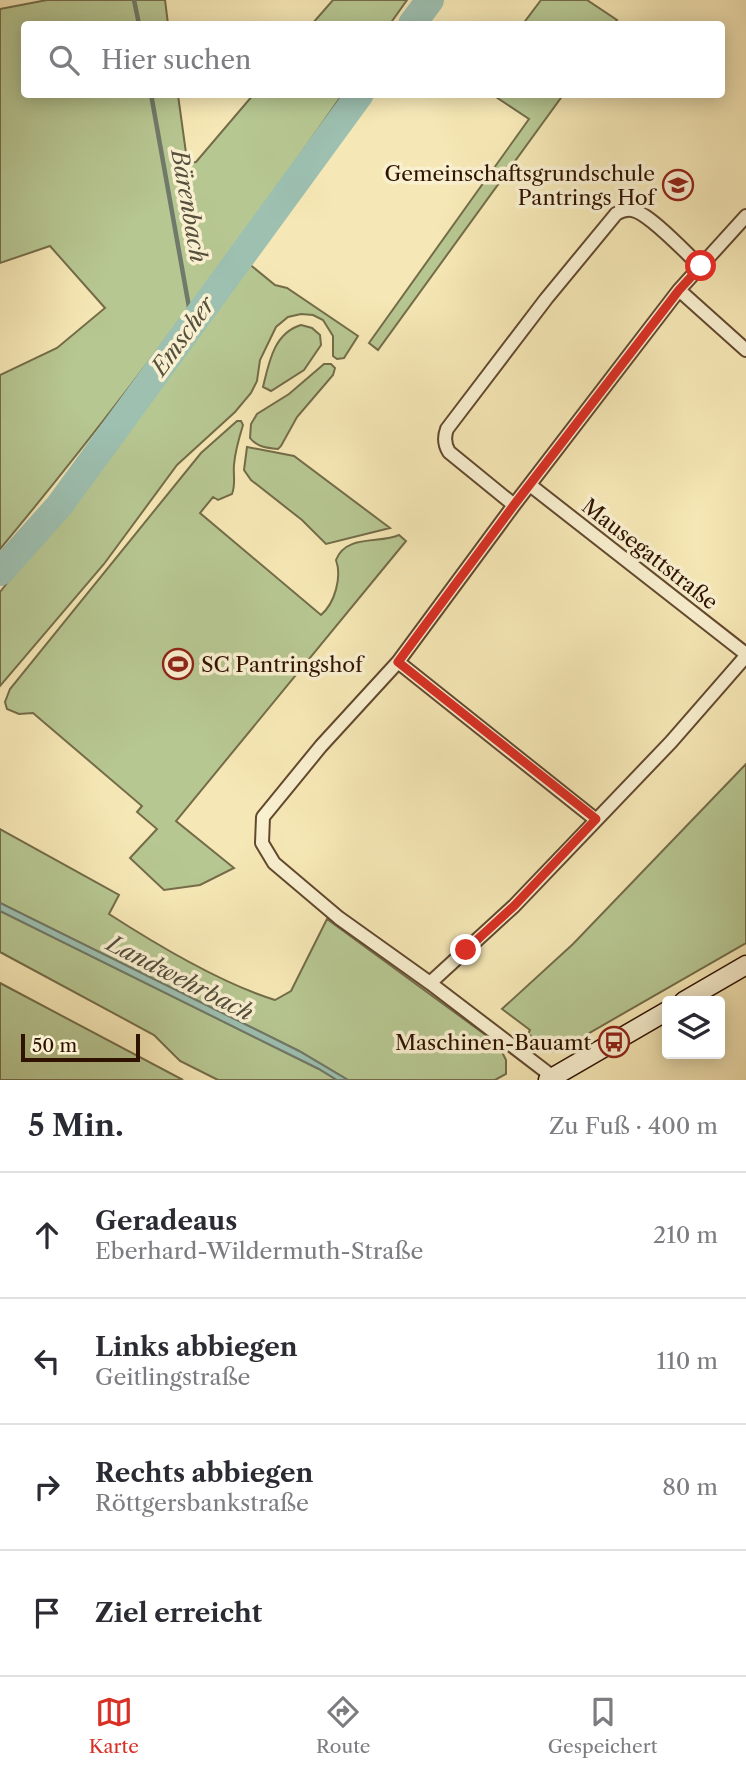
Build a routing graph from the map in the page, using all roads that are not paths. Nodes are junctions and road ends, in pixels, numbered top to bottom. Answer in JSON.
{"nodes":[{"id":1,"x":746,"y":216,"type":"edge"},
{"id":2,"x":701,"y":266,"type":"junction"},
{"id":3,"x":679,"y":290,"type":"junction"},
{"id":4,"x":746,"y":350,"type":"edge"},
{"id":5,"x":530,"y":485,"type":"junction"},
{"id":6,"x":514,"y":505,"type":"junction"},
{"id":7,"x":746,"y":655,"type":"edge"},
{"id":8,"x":398,"y":662,"type":"junction"},
{"id":9,"x":596,"y":819,"type":"junction"},
{"id":10,"x":746,"y":965,"type":"edge"},
{"id":11,"x":430,"y":983,"type":"junction"},
{"id":12,"x":693,"y":996,"type":"edge"},
{"id":13,"x":662,"y":1014,"type":"edge"},
{"id":14,"x":553,"y":1079,"type":"edge"}],
"edges":[{"from":1,"to":2,"type":"street"},
{"from":2,"to":3,"type":"street"},
{"from":2,"to":6,"type":"street"},
{"from":3,"to":4,"type":"street"},
{"from":3,"to":5,"type":"street"},
{"from":5,"to":6,"type":"street"},
{"from":5,"to":7,"type":"street","name":"Mausegattstraße"},
{"from":6,"to":8,"type":"street"},
{"from":7,"to":9,"type":"street"},
{"from":8,"to":9,"type":"street"},
{"from":8,"to":11,"type":"street"},
{"from":9,"to":11,"type":"street"},
{"from":10,"to":12,"type":"main road"},
{"from":11,"to":14,"type":"street"},
{"from":13,"to":14,"type":"main road"}]}
